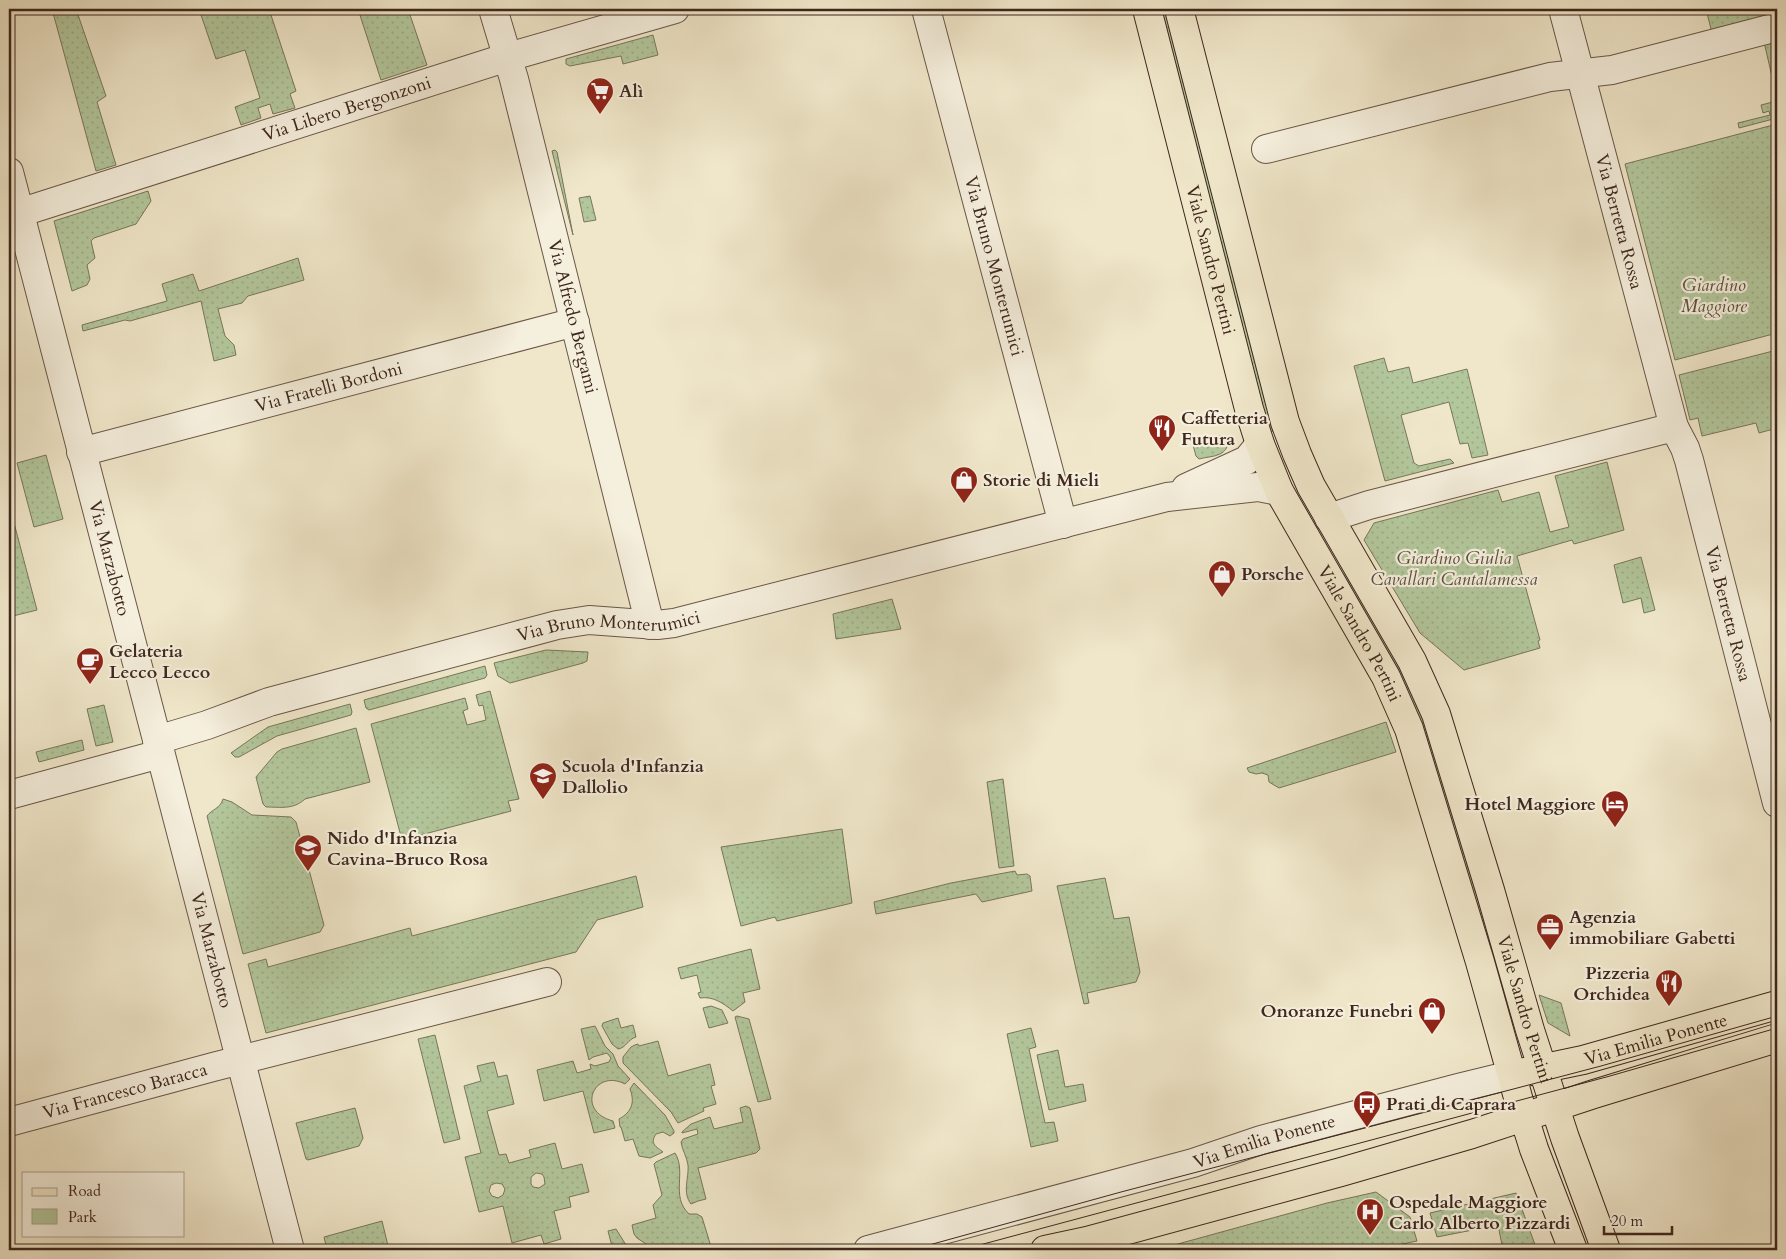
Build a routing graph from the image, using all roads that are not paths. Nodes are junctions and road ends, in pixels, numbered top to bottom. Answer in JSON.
{"nodes":[{"id":1,"x":493,"y":9,"type":"edge"},
{"id":2,"x":676,"y":9,"type":"edge"},
{"id":3,"x":926,"y":9,"type":"edge"},
{"id":4,"x":1147,"y":9,"type":"edge"},
{"id":5,"x":1179,"y":9,"type":"edge"},
{"id":6,"x":1563,"y":9,"type":"edge"},
{"id":7,"x":1777,"y":27,"type":"edge"},
{"id":8,"x":508,"y":57,"type":"junction"},
{"id":9,"x":1581,"y":74,"type":"junction"},
{"id":10,"x":1266,"y":149,"type":"dead end"},
{"id":11,"x":9,"y":172,"type":"edge"},
{"id":12,"x":19,"y":213,"type":"junction"},
{"id":13,"x":575,"y":322,"type":"junction"},
{"id":14,"x":1674,"y":427,"type":"junction"},
{"id":15,"x":1260,"y":444,"type":"junction"},
{"id":16,"x":81,"y":452,"type":"junction"},
{"id":17,"x":1279,"y":491,"type":"junction"},
{"id":18,"x":1166,"y":497,"type":"junction"},
{"id":19,"x":1328,"y":518,"type":"junction"},
{"id":20,"x":1062,"y":524,"type":"junction"},
{"id":21,"x":650,"y":625,"type":"junction"},
{"id":22,"x":158,"y":747,"type":"junction"},
{"id":23,"x":9,"y":795,"type":"edge"},
{"id":24,"x":1777,"y":803,"type":"edge"},
{"id":25,"x":547,"y":982,"type":"dead end"},
{"id":26,"x":1777,"y":1005,"type":"edge"},
{"id":27,"x":1777,"y":1038,"type":"edge"},
{"id":28,"x":241,"y":1060,"type":"junction"},
{"id":29,"x":1543,"y":1069,"type":"junction"},
{"id":30,"x":1512,"y":1075,"type":"junction"},
{"id":31,"x":1555,"y":1107,"type":"junction"},
{"id":32,"x":1524,"y":1118,"type":"junction"},
{"id":33,"x":9,"y":1122,"type":"edge"},
{"id":34,"x":290,"y":1250,"type":"edge"},
{"id":35,"x":868,"y":1250,"type":"edge"},
{"id":36,"x":1045,"y":1250,"type":"edge"},
{"id":37,"x":1573,"y":1250,"type":"edge"},
{"id":38,"x":1606,"y":1250,"type":"edge"}],
"edges":[{"from":1,"to":8,"type":"street","name":"Via Alfredo Bergami"},
{"from":2,"to":8,"type":"street","name":"Via Libero Bergonzoni"},
{"from":3,"to":20,"type":"street","name":"Via Bruno Monterumici"},
{"from":4,"to":15,"type":"main road","name":"Viale Sandro Pertini"},
{"from":5,"to":19,"type":"main road","name":"Viale Sandro Pertini"},
{"from":6,"to":9,"type":"street","name":"Via Berretta Rossa"},
{"from":7,"to":9,"type":"street"},
{"from":8,"to":12,"type":"street","name":"Via Libero Bergonzoni"},
{"from":8,"to":13,"type":"street","name":"Via Alfredo Bergami"},
{"from":9,"to":10,"type":"street"},
{"from":9,"to":14,"type":"street","name":"Via Berretta Rossa"},
{"from":11,"to":12,"type":"street","name":"Via Marzabotto"},
{"from":12,"to":16,"type":"street","name":"Via Marzabotto"},
{"from":13,"to":16,"type":"street","name":"Via Fratelli Bordoni"},
{"from":13,"to":21,"type":"street","name":"Via Alfredo Bergami"},
{"from":14,"to":19,"type":"street"},
{"from":14,"to":24,"type":"street","name":"Via Berretta Rossa"},
{"from":15,"to":17,"type":"main road","name":"Viale Sandro Pertini"},
{"from":15,"to":18,"type":"street","name":"Via Bruno Monterumici"},
{"from":16,"to":22,"type":"street","name":"Via Marzabotto"},
{"from":17,"to":18,"type":"street","name":"Via Bruno Monterumici"},
{"from":17,"to":30,"type":"main road","name":"Viale Sandro Pertini"},
{"from":18,"to":20,"type":"street","name":"Via Bruno Monterumici"},
{"from":19,"to":29,"type":"main road","name":"Viale Sandro Pertini"},
{"from":20,"to":21,"type":"street","name":"Via Bruno Monterumici"},
{"from":21,"to":22,"type":"street","name":"Via Bruno Monterumici"},
{"from":22,"to":23,"type":"street","name":"Via Bruno Monterumici"},
{"from":22,"to":28,"type":"street","name":"Via Marzabotto"},
{"from":25,"to":28,"type":"street"},
{"from":26,"to":29,"type":"main road","name":"Via Emilia Ponente"},
{"from":27,"to":31,"type":"main road","name":"Via Emilia Ponente"},
{"from":28,"to":33,"type":"street","name":"Via Francesco Baracca"},
{"from":28,"to":34,"type":"street","name":"Via Marzabotto"},
{"from":29,"to":30,"type":"main road","name":"Via Emilia Ponente"},
{"from":29,"to":31,"type":"main road","name":"Viale Sandro Pertini"},
{"from":30,"to":32,"type":"main road","name":"Viale Sandro Pertini"},
{"from":30,"to":35,"type":"street","name":"Via Emilia Ponente"},
{"from":31,"to":32,"type":"main road","name":"Via Emilia Ponente"},
{"from":31,"to":38,"type":"main road","name":"Viale Sandro Pertini"},
{"from":32,"to":36,"type":"main road","name":"Via Emilia Ponente"},
{"from":32,"to":37,"type":"main road","name":"Viale Sandro Pertini"}]}
